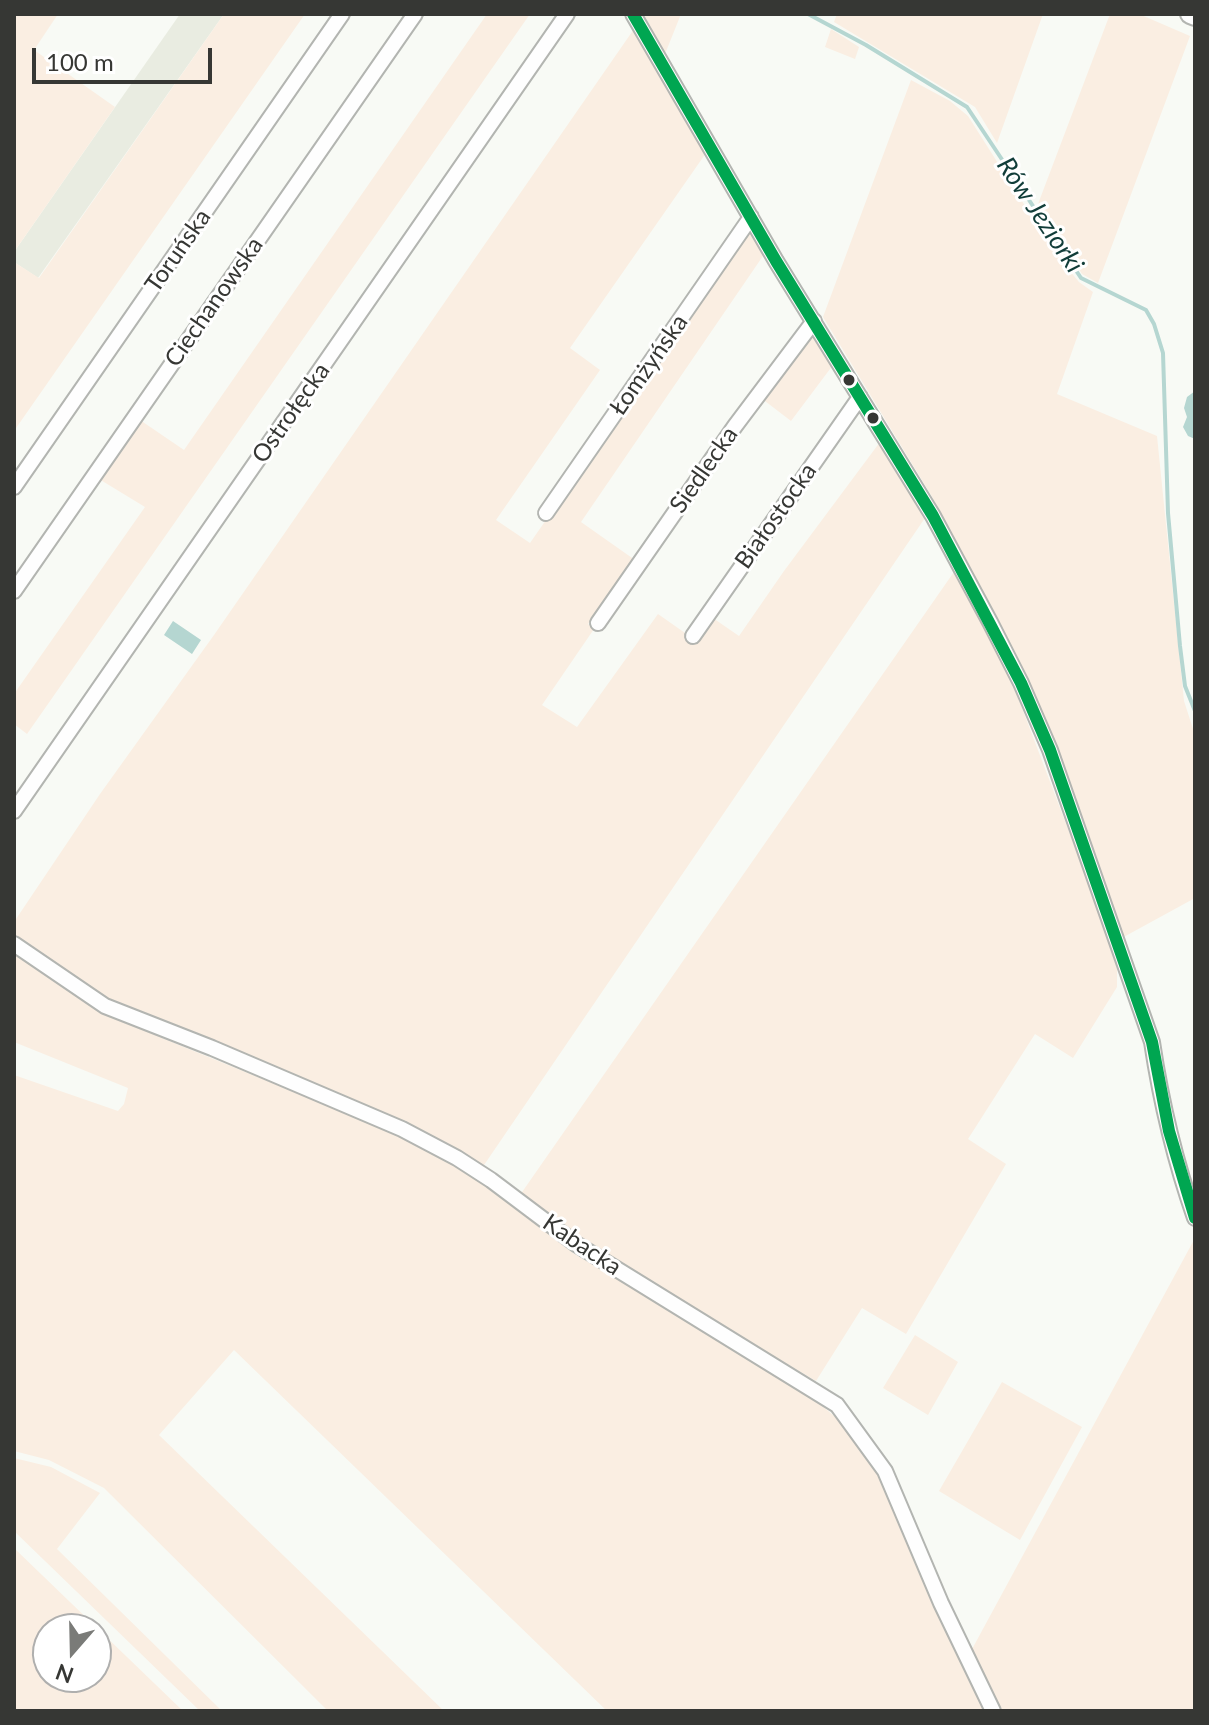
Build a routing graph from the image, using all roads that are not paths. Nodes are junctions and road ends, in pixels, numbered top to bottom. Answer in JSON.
{"nodes":[{"id":1,"x":342,"y":14,"type":"edge"},
{"id":2,"x":415,"y":14,"type":"edge"},
{"id":3,"x":567,"y":14,"type":"edge"},
{"id":4,"x":633,"y":14,"type":"edge"},
{"id":5,"x":751,"y":217,"type":"junction"},
{"id":6,"x":814,"y":321,"type":"junction"},
{"id":7,"x":860,"y":397,"type":"junction"},
{"id":8,"x":14,"y":487,"type":"edge"},
{"id":9,"x":546,"y":513,"type":"dead end"},
{"id":10,"x":14,"y":591,"type":"edge"},
{"id":11,"x":598,"y":623,"type":"dead end"},
{"id":12,"x":693,"y":636,"type":"dead end"},
{"id":13,"x":14,"y":811,"type":"edge"},
{"id":14,"x":14,"y":944,"type":"edge"},
{"id":15,"x":1195,"y":1218,"type":"edge"},
{"id":16,"x":993,"y":1711,"type":"edge"}],
"edges":[{"from":1,"to":8,"type":"street","name":"Toruńska"},
{"from":2,"to":10,"type":"street","name":"Ciechanowska"},
{"from":3,"to":13,"type":"street","name":"Ostrołęcka"},
{"from":4,"to":5,"type":"street"},
{"from":5,"to":6,"type":"street"},
{"from":5,"to":9,"type":"street","name":"Łomżyńska"},
{"from":6,"to":7,"type":"street"},
{"from":6,"to":11,"type":"street","name":"Siedlecka"},
{"from":7,"to":12,"type":"street","name":"Białostocka"},
{"from":7,"to":15,"type":"street"},
{"from":14,"to":16,"type":"street","name":"Kabacka"}]}
